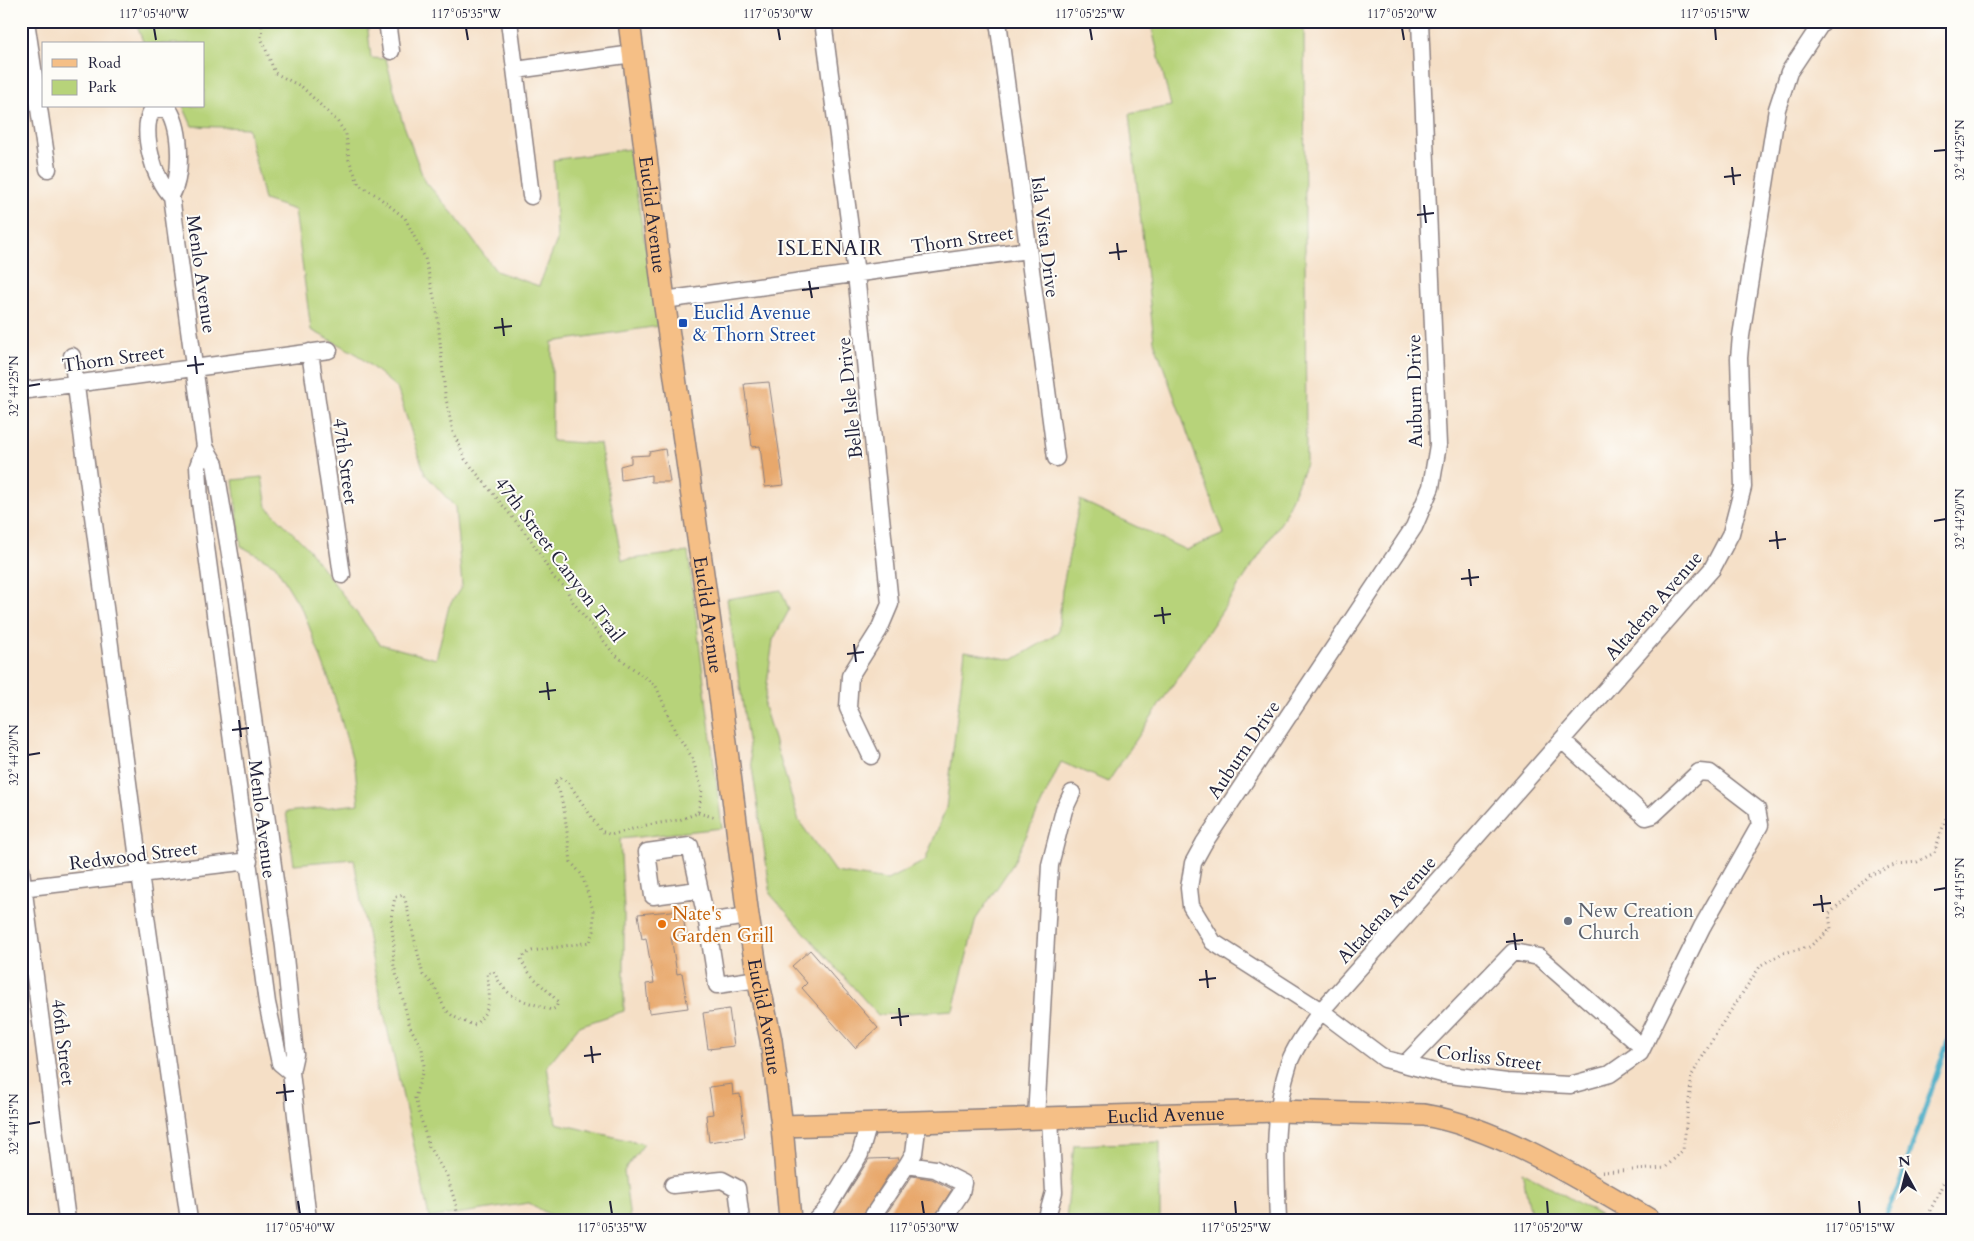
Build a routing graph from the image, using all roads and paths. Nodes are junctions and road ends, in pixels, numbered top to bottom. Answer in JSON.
{"nodes":[{"id":1,"x":26,"y":21,"type":"edge"},
{"id":2,"x":262,"y":21,"type":"edge"},
{"id":3,"x":387,"y":21,"type":"edge"},
{"id":4,"x":509,"y":21,"type":"edge"},
{"id":5,"x":628,"y":21,"type":"edge"},
{"id":6,"x":823,"y":21,"type":"edge"},
{"id":7,"x":998,"y":21,"type":"edge"},
{"id":8,"x":1420,"y":21,"type":"edge"},
{"id":9,"x":1823,"y":21,"type":"edge"},
{"id":10,"x":391,"y":51,"type":"dead end"},
{"id":11,"x":633,"y":54,"type":"junction"},
{"id":12,"x":516,"y":70,"type":"junction"},
{"id":13,"x":48,"y":169,"type":"dead end"},
{"id":14,"x":171,"y":196,"type":"dead end"},
{"id":15,"x":531,"y":196,"type":"dead end"},
{"id":16,"x":1028,"y":250,"type":"junction"},
{"id":17,"x":856,"y":274,"type":"junction"},
{"id":18,"x":664,"y":300,"type":"junction"},
{"id":19,"x":329,"y":350,"type":"dead end"},
{"id":20,"x":310,"y":352,"type":"junction"},
{"id":21,"x":72,"y":356,"type":"dead end"},
{"id":22,"x":194,"y":368,"type":"junction"},
{"id":23,"x":75,"y":383,"type":"junction"},
{"id":24,"x":21,"y":391,"type":"edge"},
{"id":25,"x":205,"y":447,"type":"junction"},
{"id":26,"x":1056,"y":458,"type":"dead end"},
{"id":27,"x":342,"y":575,"type":"dead end"},
{"id":28,"x":1562,"y":740,"type":"junction"},
{"id":29,"x":871,"y":756,"type":"dead end"},
{"id":30,"x":1953,"y":785,"type":"edge"},
{"id":31,"x":1072,"y":793,"type":"dead end"},
{"id":32,"x":1204,"y":843,"type":"joint"},
{"id":33,"x":249,"y":861,"type":"junction"},
{"id":34,"x":21,"y":870,"type":"edge"},
{"id":35,"x":140,"y":874,"type":"junction"},
{"id":36,"x":22,"y":888,"type":"edge"},
{"id":37,"x":698,"y":890,"type":"dead end"},
{"id":38,"x":748,"y":916,"type":"junction"},
{"id":39,"x":707,"y":922,"type":"junction"},
{"id":40,"x":758,"y":979,"type":"junction"},
{"id":41,"x":1321,"y":1011,"type":"junction"},
{"id":42,"x":1642,"y":1047,"type":"junction"},
{"id":43,"x":1405,"y":1064,"type":"junction"},
{"id":44,"x":291,"y":1072,"type":"junction"},
{"id":45,"x":1277,"y":1111,"type":"junction"},
{"id":46,"x":1043,"y":1118,"type":"junction"},
{"id":47,"x":918,"y":1122,"type":"junction"},
{"id":48,"x":869,"y":1123,"type":"junction"},
{"id":49,"x":782,"y":1126,"type":"junction"},
{"id":50,"x":1953,"y":1162,"type":"edge"},
{"id":51,"x":907,"y":1165,"type":"junction"},
{"id":52,"x":673,"y":1184,"type":"dead end"},
{"id":53,"x":1589,"y":1184,"type":"junction"},
{"id":54,"x":67,"y":1220,"type":"edge"},
{"id":55,"x":189,"y":1220,"type":"edge"},
{"id":56,"x":308,"y":1220,"type":"edge"},
{"id":57,"x":458,"y":1220,"type":"edge"},
{"id":58,"x":741,"y":1220,"type":"edge"},
{"id":59,"x":790,"y":1220,"type":"edge"},
{"id":60,"x":816,"y":1220,"type":"edge"},
{"id":61,"x":870,"y":1220,"type":"edge"},
{"id":62,"x":943,"y":1220,"type":"edge"},
{"id":63,"x":1046,"y":1220,"type":"edge"},
{"id":64,"x":1278,"y":1220,"type":"edge"},
{"id":65,"x":1650,"y":1220,"type":"edge"},
{"id":66,"x":1926,"y":1220,"type":"edge"}],
"edges":[{"from":1,"to":13,"type":"street"},
{"from":2,"to":57,"type":"path","name":"47th Street Canyon Trail"},
{"from":3,"to":10,"type":"street"},
{"from":4,"to":12,"type":"street"},
{"from":5,"to":11,"type":"main road","name":"Euclid Avenue"},
{"from":6,"to":17,"type":"street","name":"Belle Isle Drive"},
{"from":7,"to":16,"type":"street","name":"Isla Vista Drive"},
{"from":8,"to":32,"type":"street","name":"Auburn Drive"},
{"from":9,"to":28,"type":"street","name":"Altadena Avenue"},
{"from":11,"to":12,"type":"street"},
{"from":11,"to":18,"type":"main road","name":"Euclid Avenue"},
{"from":12,"to":15,"type":"street"},
{"from":14,"to":22,"type":"street","name":"Menlo Avenue"},
{"from":16,"to":17,"type":"street","name":"Thorn Street"},
{"from":16,"to":26,"type":"street","name":"Isla Vista Drive"},
{"from":17,"to":18,"type":"street","name":"Thorn Street"},
{"from":17,"to":29,"type":"street","name":"Belle Isle Drive"},
{"from":18,"to":38,"type":"main road","name":"Euclid Avenue"},
{"from":19,"to":20,"type":"street","name":"Thorn Street"},
{"from":20,"to":22,"type":"street","name":"Thorn Street"},
{"from":20,"to":27,"type":"street","name":"47th Street"},
{"from":21,"to":23,"type":"street"},
{"from":22,"to":23,"type":"street","name":"Thorn Street"},
{"from":22,"to":25,"type":"street","name":"Menlo Avenue"},
{"from":23,"to":24,"type":"street","name":"Thorn Street"},
{"from":23,"to":35,"type":"street"},
{"from":25,"to":33,"type":"street","name":"Menlo Avenue"},
{"from":25,"to":44,"type":"street","name":"Menlo Avenue"},
{"from":28,"to":41,"type":"street","name":"Altadena Avenue"},
{"from":28,"to":42,"type":"street","name":"Corliss Street"},
{"from":30,"to":53,"type":"path"},
{"from":31,"to":46,"type":"street"},
{"from":32,"to":41,"type":"street","name":"Corliss Street"},
{"from":33,"to":35,"type":"street","name":"Redwood Street"},
{"from":33,"to":44,"type":"street","name":"Menlo Avenue"},
{"from":34,"to":36,"type":"street","name":"46th Street"},
{"from":35,"to":36,"type":"street","name":"Redwood Street"},
{"from":35,"to":55,"type":"street"},
{"from":36,"to":54,"type":"street","name":"46th Street"},
{"from":37,"to":39,"type":"street"},
{"from":38,"to":39,"type":"street"},
{"from":38,"to":40,"type":"main road","name":"Euclid Avenue"},
{"from":39,"to":40,"type":"street"},
{"from":40,"to":49,"type":"main road","name":"Euclid Avenue"},
{"from":41,"to":43,"type":"street","name":"Corliss Street"},
{"from":41,"to":45,"type":"street","name":"Altadena Avenue"},
{"from":42,"to":43,"type":"street","name":"Corliss Street"},
{"from":42,"to":43,"type":"street"},
{"from":44,"to":56,"type":"street","name":"Menlo Avenue"},
{"from":45,"to":46,"type":"main road","name":"Euclid Avenue"},
{"from":45,"to":53,"type":"main road","name":"Euclid Avenue"},
{"from":45,"to":64,"type":"street","name":"Altadena Avenue"},
{"from":46,"to":47,"type":"main road","name":"Euclid Avenue"},
{"from":46,"to":63,"type":"street"},
{"from":47,"to":48,"type":"main road","name":"Euclid Avenue"},
{"from":47,"to":51,"type":"street"},
{"from":48,"to":49,"type":"main road","name":"Euclid Avenue"},
{"from":48,"to":60,"type":"street"},
{"from":49,"to":59,"type":"main road"},
{"from":50,"to":66,"type":"path"},
{"from":51,"to":61,"type":"street"},
{"from":51,"to":62,"type":"street"},
{"from":52,"to":58,"type":"street"},
{"from":53,"to":65,"type":"main road","name":"Euclid Avenue"}]}
